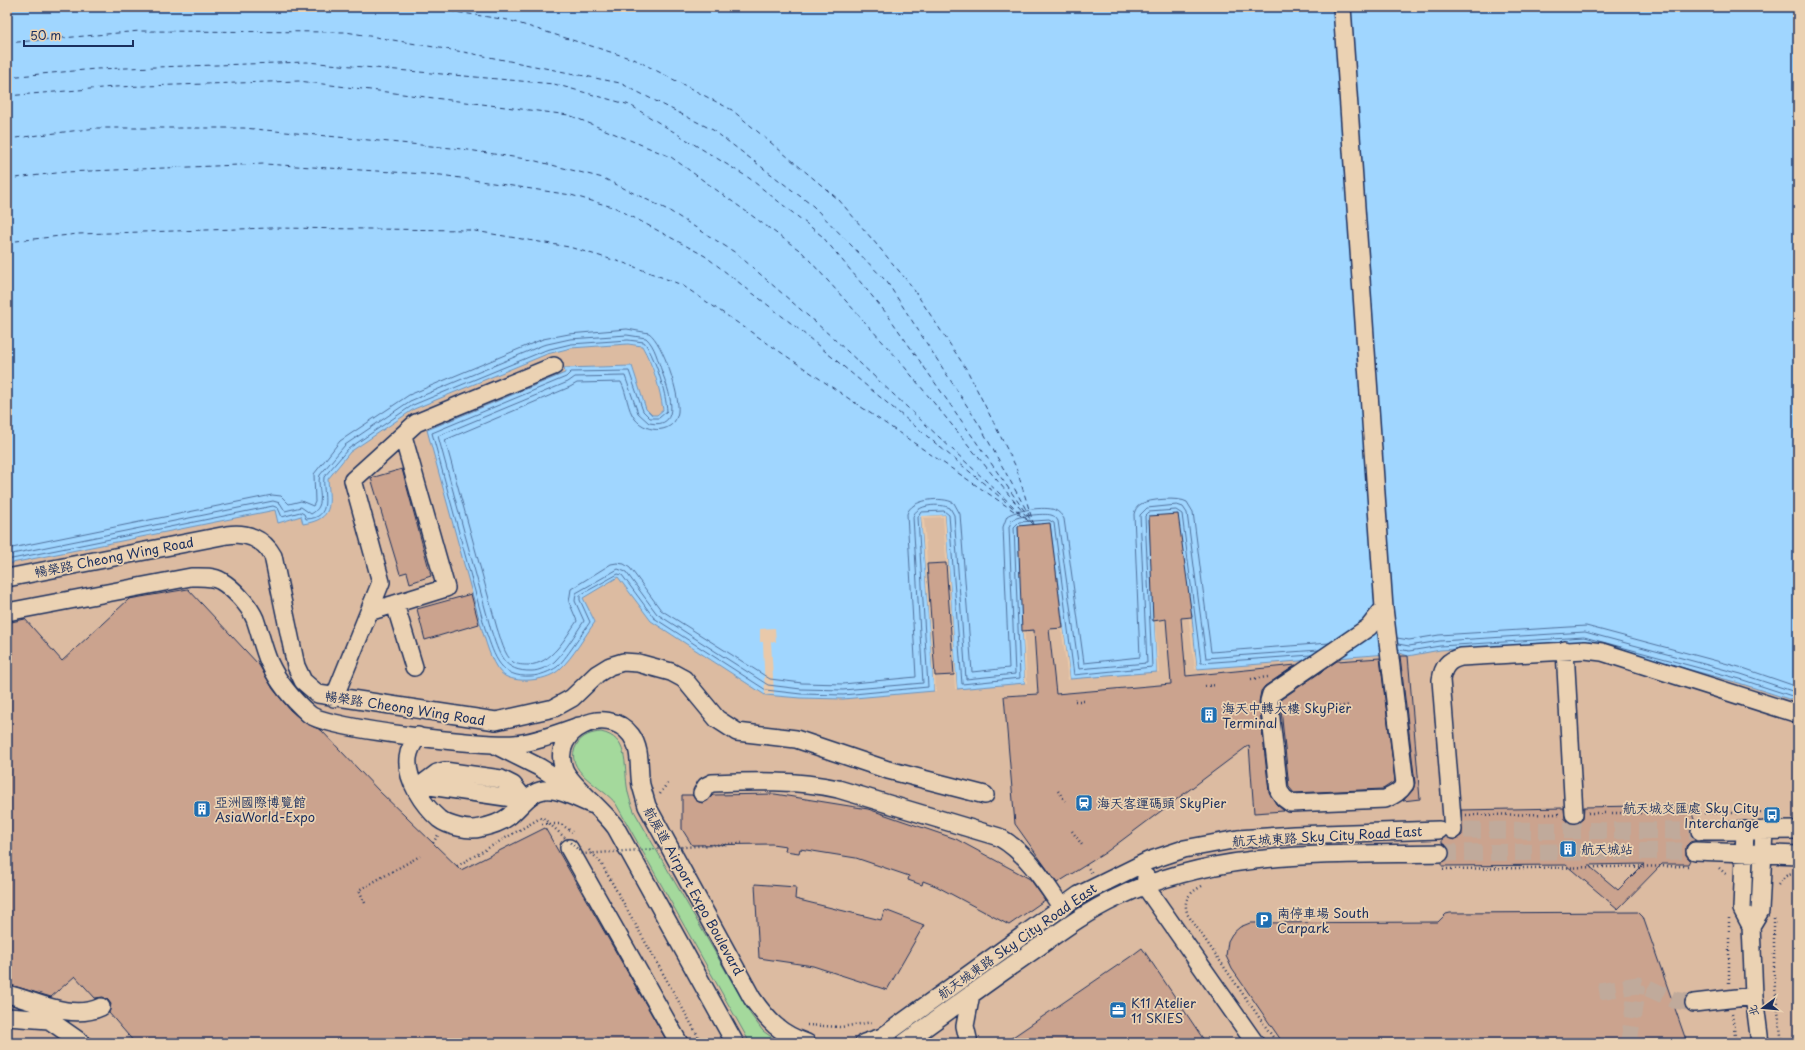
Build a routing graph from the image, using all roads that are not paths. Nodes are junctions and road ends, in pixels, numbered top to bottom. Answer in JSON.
{"nodes":[{"id":1,"x":1342,"y":7,"type":"edge"},
{"id":2,"x":554,"y":366,"type":"dead end"},
{"id":3,"x":403,"y":436,"type":"junction"},
{"id":4,"x":7,"y":578,"type":"edge"},
{"id":5,"x":395,"y":604,"type":"junction"},
{"id":6,"x":1384,"y":608,"type":"junction"},
{"id":7,"x":7,"y":612,"type":"edge"},
{"id":8,"x":369,"y":612,"type":"junction"},
{"id":9,"x":1565,"y":650,"type":"junction"},
{"id":10,"x":414,"y":667,"type":"dead end"},
{"id":11,"x":334,"y":698,"type":"junction"},
{"id":12,"x":358,"y":702,"type":"junction"},
{"id":13,"x":1798,"y":714,"type":"edge"},
{"id":14,"x":581,"y":725,"type":"junction"},
{"id":15,"x":354,"y":728,"type":"junction"},
{"id":16,"x":418,"y":736,"type":"junction"},
{"id":17,"x":495,"y":745,"type":"junction"},
{"id":18,"x":417,"y":784,"type":"junction"},
{"id":19,"x":702,"y":793,"type":"dead end"},
{"id":20,"x":985,"y":795,"type":"dead end"},
{"id":21,"x":526,"y":800,"type":"junction"},
{"id":22,"x":595,"y":804,"type":"junction"},
{"id":23,"x":1574,"y":814,"type":"dead end"},
{"id":24,"x":1745,"y":830,"type":"junction"},
{"id":25,"x":1764,"y":830,"type":"junction"},
{"id":26,"x":1798,"y":830,"type":"edge"},
{"id":27,"x":1700,"y":831,"type":"tunnel mouth"},
{"id":28,"x":569,"y":848,"type":"dead end"},
{"id":29,"x":1744,"y":852,"type":"junction"},
{"id":30,"x":1763,"y":853,"type":"junction"},
{"id":31,"x":1798,"y":855,"type":"edge"},
{"id":32,"x":1695,"y":859,"type":"tunnel mouth"},
{"id":33,"x":1148,"y":861,"type":"junction"},
{"id":34,"x":1439,"y":861,"type":"tunnel mouth"},
{"id":35,"x":1145,"y":886,"type":"junction"},
{"id":36,"x":1062,"y":908,"type":"junction"},
{"id":37,"x":1751,"y":926,"type":"junction"},
{"id":38,"x":7,"y":994,"type":"edge"},
{"id":39,"x":971,"y":994,"type":"junction"},
{"id":40,"x":1754,"y":996,"type":"junction"},
{"id":41,"x":1694,"y":1003,"type":"tunnel mouth"},
{"id":42,"x":101,"y":1007,"type":"dead end"},
{"id":43,"x":7,"y":1017,"type":"edge"},
{"id":44,"x":82,"y":1043,"type":"edge"},
{"id":45,"x":679,"y":1043,"type":"edge"},
{"id":46,"x":735,"y":1043,"type":"edge"},
{"id":47,"x":807,"y":1043,"type":"edge"},
{"id":48,"x":864,"y":1043,"type":"edge"},
{"id":49,"x":904,"y":1043,"type":"edge"},
{"id":50,"x":969,"y":1043,"type":"edge"},
{"id":51,"x":1254,"y":1043,"type":"edge"},
{"id":52,"x":1760,"y":1043,"type":"edge"}],
"edges":[{"from":1,"to":6,"type":"street"},
{"from":2,"to":3,"type":"street"},
{"from":3,"to":5,"type":"street"},
{"from":3,"to":8,"type":"street"},
{"from":4,"to":11,"type":"street","name":"暢榮路 Cheong Wing Road"},
{"from":5,"to":8,"type":"street"},
{"from":5,"to":10,"type":"street"},
{"from":6,"to":6,"type":"street"},
{"from":7,"to":15,"type":"street"},
{"from":8,"to":11,"type":"street"},
{"from":9,"to":13,"type":"street"},
{"from":9,"to":23,"type":"street"},
{"from":9,"to":33,"type":"street","name":"航天城東路 Sky City Road East"},
{"from":11,"to":12,"type":"street","name":"暢榮路 Cheong Wing Road"},
{"from":12,"to":15,"type":"street"},
{"from":12,"to":20,"type":"street","name":"暢榮路 Cheong Wing Road"},
{"from":14,"to":17,"type":"street","name":"航展道 Airport Expo Boulevard"},
{"from":14,"to":22,"type":"street"},
{"from":14,"to":47,"type":"street","name":"航展道 Airport Expo Boulevard"},
{"from":15,"to":16,"type":"street"},
{"from":16,"to":17,"type":"street"},
{"from":16,"to":18,"type":"street"},
{"from":17,"to":22,"type":"street"},
{"from":18,"to":21,"type":"street"},
{"from":18,"to":21,"type":"street"},
{"from":19,"to":36,"type":"street"},
{"from":21,"to":22,"type":"street"},
{"from":22,"to":46,"type":"street"},
{"from":24,"to":25,"type":"street"},
{"from":24,"to":27,"type":"street"},
{"from":24,"to":29,"type":"street"},
{"from":25,"to":26,"type":"street"},
{"from":25,"to":30,"type":"street"},
{"from":28,"to":45,"type":"street"},
{"from":29,"to":30,"type":"street"},
{"from":29,"to":32,"type":"street"},
{"from":29,"to":37,"type":"street"},
{"from":30,"to":31,"type":"street"},
{"from":30,"to":37,"type":"street"},
{"from":33,"to":35,"type":"street"},
{"from":33,"to":36,"type":"street","name":"航天城東路 Sky City Road East"},
{"from":34,"to":35,"type":"street","name":"航天城東路 Sky City Road East"},
{"from":35,"to":39,"type":"street","name":"航天城東路 Sky City Road East"},
{"from":35,"to":51,"type":"street"},
{"from":36,"to":48,"type":"street","name":"航天城東路 Sky City Road East"},
{"from":37,"to":40,"type":"street"},
{"from":38,"to":42,"type":"street"},
{"from":39,"to":49,"type":"street","name":"航天城東路 Sky City Road East"},
{"from":39,"to":50,"type":"street"},
{"from":40,"to":41,"type":"street"},
{"from":40,"to":52,"type":"street"},
{"from":43,"to":44,"type":"street"}]}
